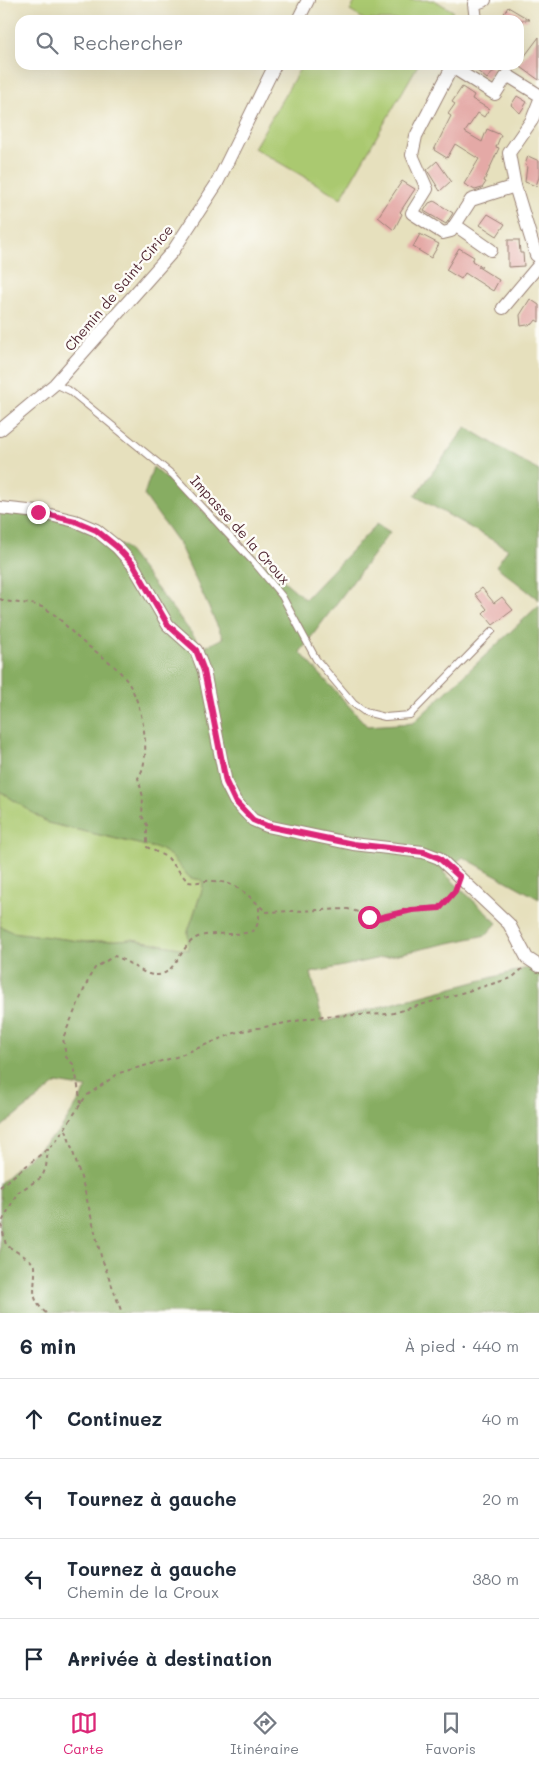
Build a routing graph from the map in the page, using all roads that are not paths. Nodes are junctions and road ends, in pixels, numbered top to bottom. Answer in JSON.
{"nodes":[{"id":1,"x":308,"y":0,"type":"edge"},
{"id":2,"x":476,"y":1,"type":"edge"},
{"id":3,"x":300,"y":15,"type":"edge"},
{"id":4,"x":476,"y":15,"type":"edge"},
{"id":5,"x":273,"y":70,"type":"edge"},
{"id":6,"x":450,"y":70,"type":"edge"},
{"id":7,"x":458,"y":70,"type":"edge"},
{"id":8,"x":539,"y":95,"type":"edge"},
{"id":9,"x":539,"y":102,"type":"edge"},
{"id":10,"x":536,"y":122,"type":"edge"},
{"id":11,"x":515,"y":186,"type":"junction"},
{"id":12,"x":455,"y":225,"type":"junction"},
{"id":13,"x":491,"y":250,"type":"dead end"},
{"id":14,"x":539,"y":257,"type":"edge"},
{"id":15,"x":539,"y":265,"type":"edge"},
{"id":16,"x":503,"y":308,"type":"dead end"},
{"id":17,"x":55,"y":384,"type":"junction"},
{"id":18,"x":0,"y":430,"type":"edge"},
{"id":19,"x":0,"y":508,"type":"edge"},
{"id":20,"x":492,"y":631,"type":"dead end"},
{"id":21,"x":539,"y":966,"type":"edge"}],
"edges":[{"from":1,"to":3,"type":"street"},
{"from":2,"to":4,"type":"street"},
{"from":5,"to":17,"type":"street","name":"Chemin de Saint-Cirice"},
{"from":6,"to":12,"type":"street"},
{"from":7,"to":8,"type":"street"},
{"from":9,"to":10,"type":"street"},
{"from":10,"to":11,"type":"street"},
{"from":11,"to":12,"type":"street"},
{"from":11,"to":14,"type":"street"},
{"from":12,"to":13,"type":"street"},
{"from":15,"to":16,"type":"street"},
{"from":17,"to":18,"type":"street","name":"Chemin de Saint-Cirice"},
{"from":17,"to":20,"type":"lane","name":"Impasse de la Croux"},
{"from":19,"to":21,"type":"street"}]}
